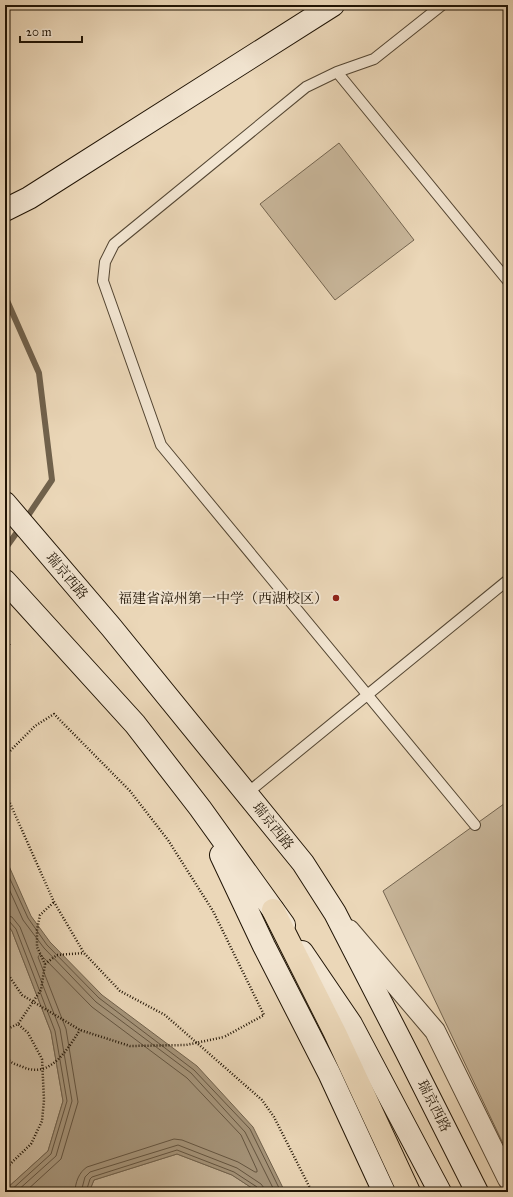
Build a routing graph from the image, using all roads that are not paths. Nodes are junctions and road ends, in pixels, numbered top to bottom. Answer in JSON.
{"nodes":[{"id":1,"x":333,"y":5,"type":"edge"},
{"id":2,"x":442,"y":5,"type":"edge"},
{"id":3,"x":337,"y":72,"type":"junction"},
{"id":4,"x":5,"y":210,"type":"edge"},
{"id":5,"x":508,"y":281,"type":"edge"},
{"id":6,"x":5,"y":503,"type":"edge"},
{"id":7,"x":508,"y":580,"type":"edge"},
{"id":8,"x":5,"y":581,"type":"edge"},
{"id":9,"x":367,"y":695,"type":"junction"},
{"id":10,"x":246,"y":794,"type":"junction"},
{"id":11,"x":200,"y":808,"type":"junction"},
{"id":12,"x":475,"y":825,"type":"dead end"},
{"id":13,"x":273,"y":910,"type":"junction"},
{"id":14,"x":335,"y":913,"type":"junction"},
{"id":15,"x":508,"y":1179,"type":"edge"},
{"id":16,"x":384,"y":1192,"type":"edge"},
{"id":17,"x":409,"y":1192,"type":"edge"},
{"id":18,"x":440,"y":1192,"type":"edge"},
{"id":19,"x":477,"y":1192,"type":"edge"}],
"edges":[{"from":1,"to":4,"type":"street"},
{"from":2,"to":3,"type":"lane"},
{"from":3,"to":5,"type":"lane"},
{"from":3,"to":9,"type":"lane"},
{"from":6,"to":10,"type":"street","name":"瑞京西路"},
{"from":7,"to":9,"type":"lane"},
{"from":8,"to":11,"type":"street"},
{"from":9,"to":10,"type":"lane"},
{"from":9,"to":12,"type":"lane"},
{"from":10,"to":14,"type":"street","name":"瑞京西路"},
{"from":11,"to":13,"type":"street"},
{"from":11,"to":16,"type":"street"},
{"from":13,"to":17,"type":"main road"},
{"from":13,"to":18,"type":"street"},
{"from":14,"to":15,"type":"street"},
{"from":14,"to":19,"type":"street","name":"瑞京西路"}]}
